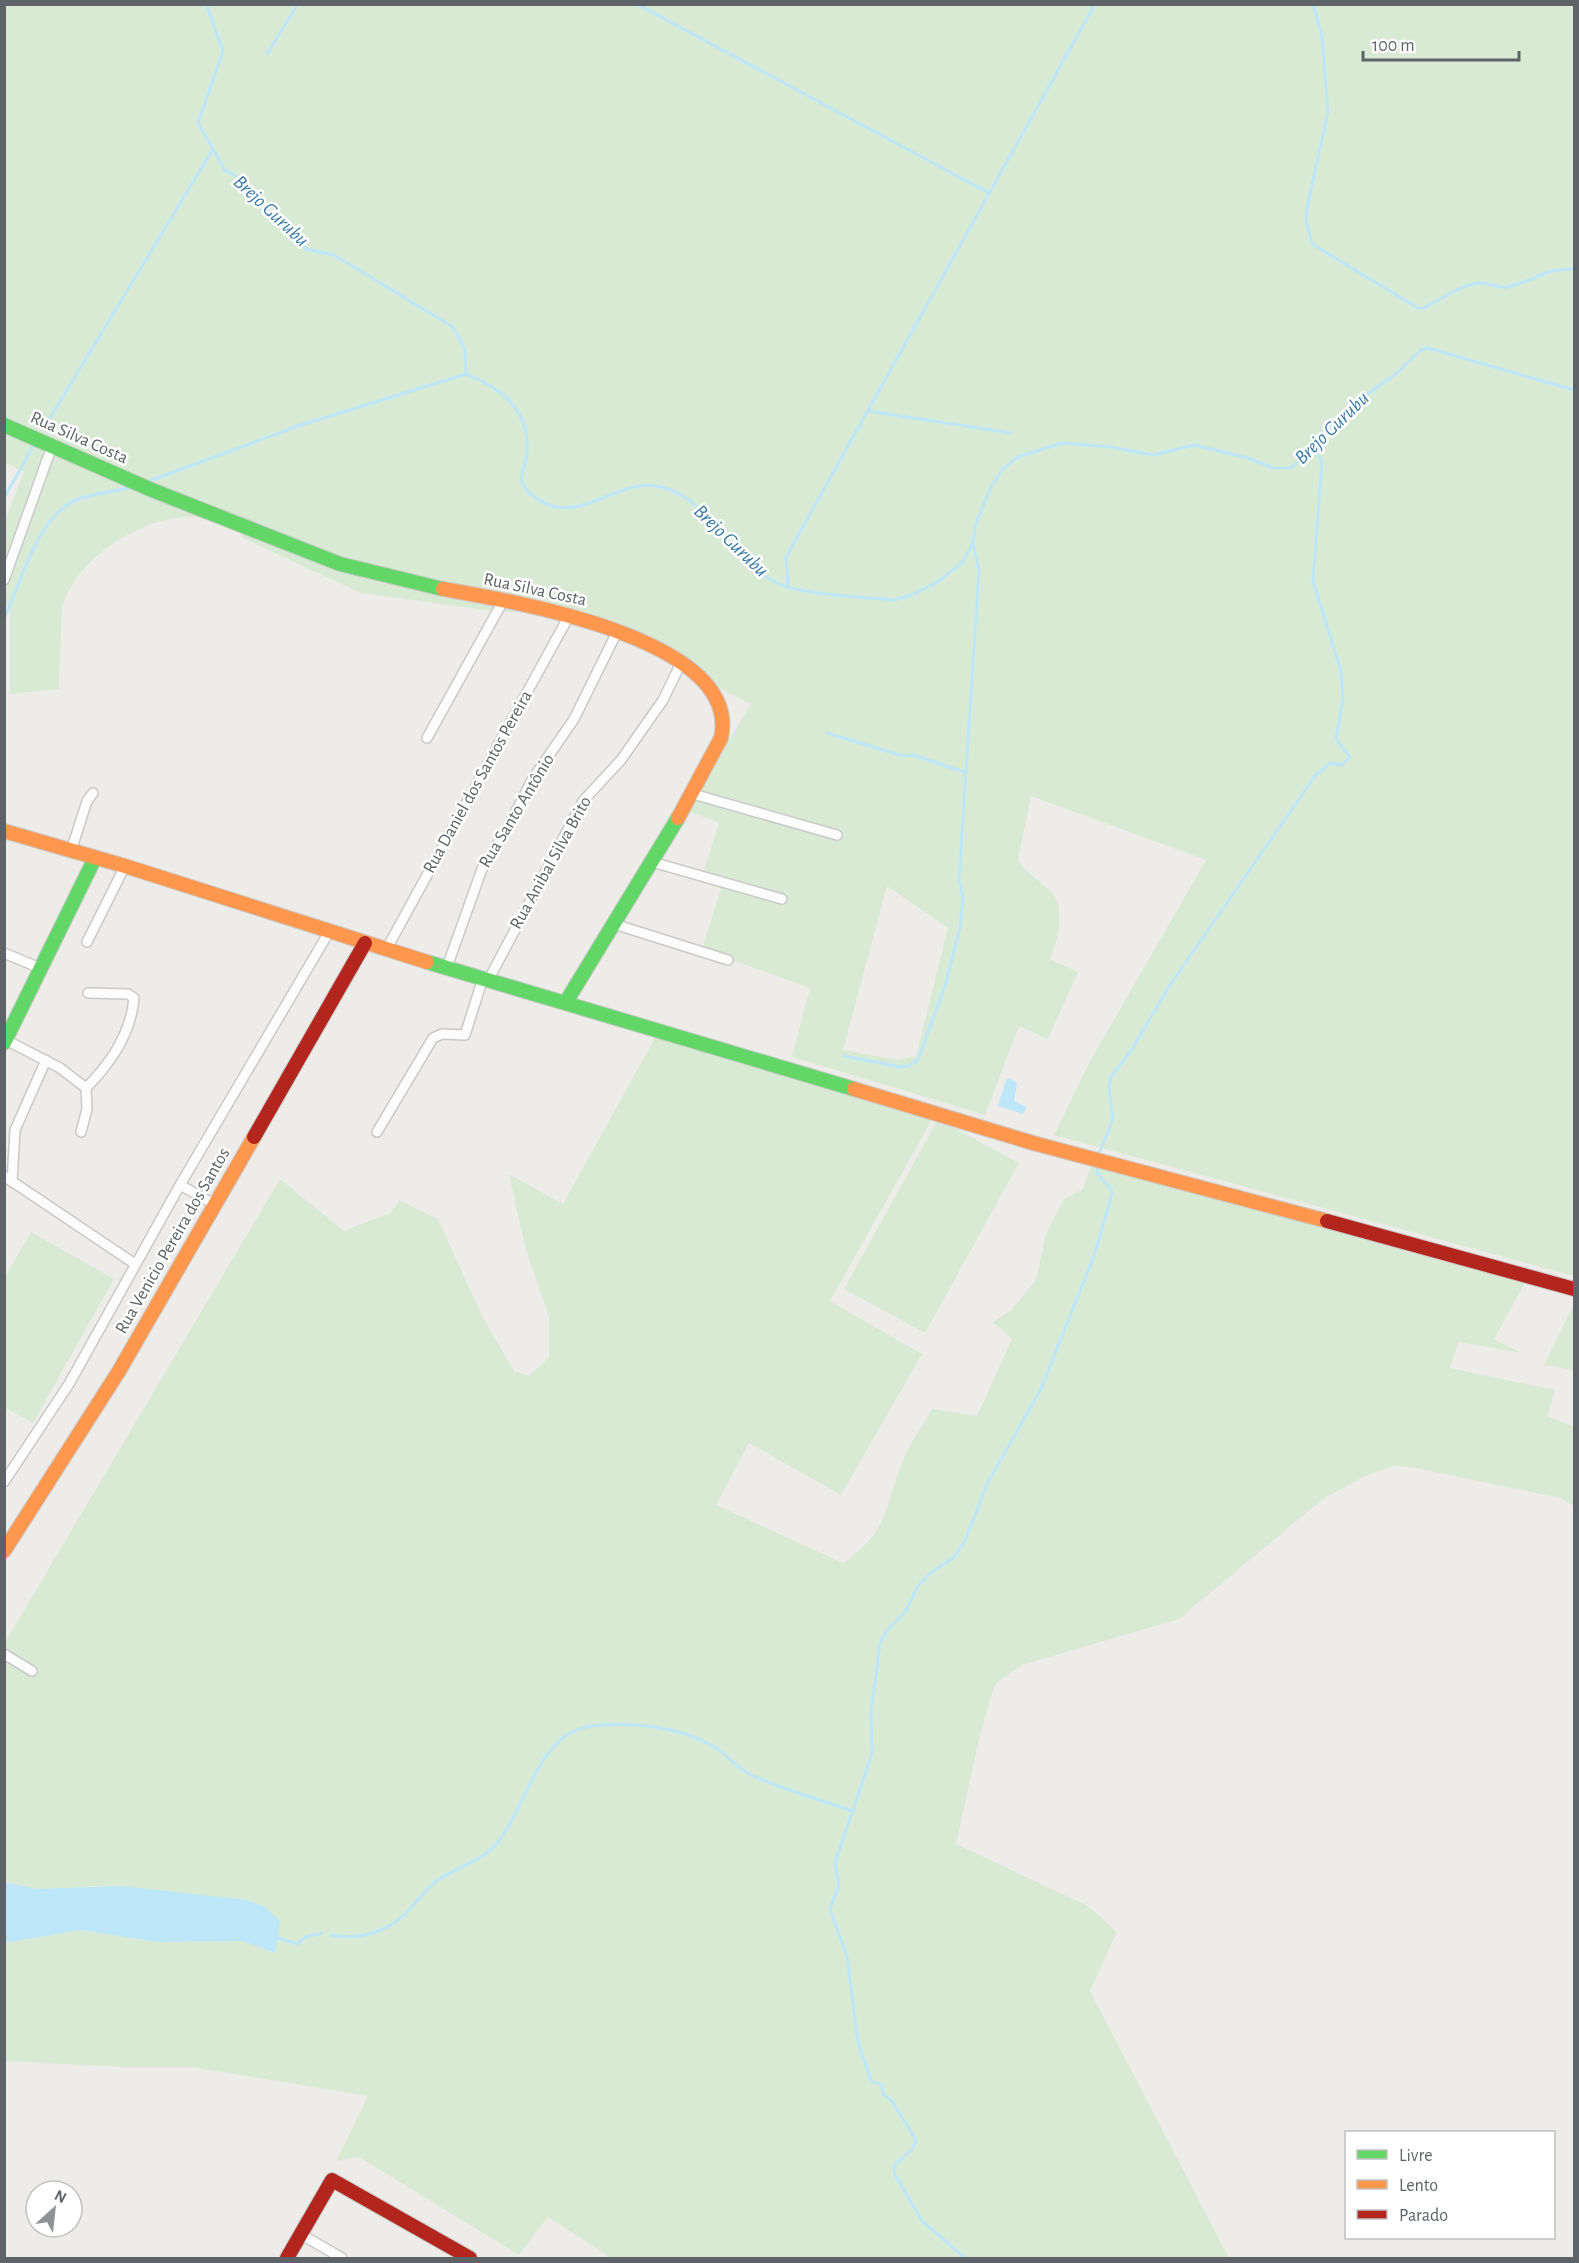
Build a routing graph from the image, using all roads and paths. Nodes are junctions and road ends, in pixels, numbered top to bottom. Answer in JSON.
{"nodes":[{"id":1,"x":4,"y":425,"type":"edge"},
{"id":2,"x":52,"y":446,"type":"junction"},
{"id":3,"x":4,"y":580,"type":"edge"},
{"id":4,"x":502,"y":601,"type":"junction"},
{"id":5,"x":570,"y":614,"type":"junction"},
{"id":6,"x":618,"y":630,"type":"junction"},
{"id":7,"x":681,"y":663,"type":"junction"},
{"id":8,"x":427,"y":738,"type":"dead end"},
{"id":9,"x":93,"y":793,"type":"dead end"},
{"id":10,"x":693,"y":794,"type":"junction"},
{"id":11,"x":4,"y":831,"type":"edge"},
{"id":12,"x":837,"y":835,"type":"dead end"},
{"id":13,"x":71,"y":851,"type":"junction"},
{"id":14,"x":95,"y":858,"type":"junction"},
{"id":15,"x":652,"y":862,"type":"junction"},
{"id":16,"x":125,"y":866,"type":"junction"},
{"id":17,"x":782,"y":899,"type":"dead end"},
{"id":18,"x":614,"y":924,"type":"junction"},
{"id":19,"x":328,"y":932,"type":"junction"},
{"id":20,"x":87,"y":942,"type":"dead end"},
{"id":21,"x":365,"y":943,"type":"junction"},
{"id":22,"x":386,"y":950,"type":"junction"},
{"id":23,"x":4,"y":953,"type":"edge"},
{"id":24,"x":728,"y":960,"type":"dead end"},
{"id":25,"x":447,"y":967,"type":"junction"},
{"id":26,"x":40,"y":968,"type":"junction"},
{"id":27,"x":486,"y":978,"type":"junction"},
{"id":28,"x":88,"y":993,"type":"dead end"},
{"id":29,"x":566,"y":1002,"type":"junction"},
{"id":30,"x":5,"y":1041,"type":"edge"},
{"id":31,"x":46,"y":1060,"type":"junction"},
{"id":32,"x":86,"y":1088,"type":"junction"},
{"id":33,"x":81,"y":1132,"type":"dead end"},
{"id":34,"x":377,"y":1132,"type":"dead end"},
{"id":35,"x":8,"y":1179,"type":"edge"},
{"id":36,"x":180,"y":1185,"type":"junction"},
{"id":37,"x":214,"y":1204,"type":"junction"},
{"id":38,"x":135,"y":1264,"type":"junction"},
{"id":39,"x":1575,"y":1289,"type":"edge"},
{"id":40,"x":5,"y":1480,"type":"edge"},
{"id":41,"x":4,"y":1551,"type":"edge"},
{"id":42,"x":4,"y":1654,"type":"edge"},
{"id":43,"x":32,"y":1671,"type":"dead end"},
{"id":44,"x":302,"y":2235,"type":"junction"},
{"id":45,"x":287,"y":2259,"type":"edge"},
{"id":46,"x":342,"y":2259,"type":"edge"},
{"id":47,"x":470,"y":2259,"type":"edge"}],
"edges":[{"from":1,"to":2,"type":"street","name":"Rua Silva Costa"},
{"from":2,"to":3,"type":"street"},
{"from":2,"to":4,"type":"street","name":"Rua Silva Costa"},
{"from":4,"to":5,"type":"street","name":"Rua Silva Costa"},
{"from":4,"to":8,"type":"street"},
{"from":5,"to":6,"type":"street","name":"Rua Silva Costa"},
{"from":5,"to":22,"type":"street","name":"Rua Daniel dos Santos Pereira"},
{"from":6,"to":7,"type":"street","name":"Rua Silva Costa"},
{"from":6,"to":25,"type":"street","name":"Rua Santo Antônio"},
{"from":7,"to":10,"type":"street","name":"Rua Silva Costa"},
{"from":7,"to":27,"type":"street","name":"Rua Anibal Silva Brito"},
{"from":9,"to":13,"type":"street"},
{"from":10,"to":12,"type":"street"},
{"from":10,"to":15,"type":"street","name":"Rua Silva Costa"},
{"from":11,"to":13,"type":"street"},
{"from":13,"to":14,"type":"street"},
{"from":14,"to":16,"type":"street"},
{"from":14,"to":26,"type":"street"},
{"from":15,"to":17,"type":"street"},
{"from":15,"to":18,"type":"street","name":"Rua Silva Costa"},
{"from":16,"to":19,"type":"street"},
{"from":16,"to":20,"type":"street"},
{"from":18,"to":24,"type":"street"},
{"from":18,"to":29,"type":"street","name":"Rua Silva Costa"},
{"from":19,"to":21,"type":"street"},
{"from":19,"to":36,"type":"street"},
{"from":21,"to":22,"type":"street"},
{"from":21,"to":37,"type":"street","name":"Rua Venicio Pereira dos Santos"},
{"from":22,"to":25,"type":"street"},
{"from":23,"to":26,"type":"street"},
{"from":25,"to":27,"type":"street"},
{"from":26,"to":30,"type":"street"},
{"from":27,"to":29,"type":"street"},
{"from":27,"to":34,"type":"street","name":"Rua Anibal Silva Brito"},
{"from":28,"to":32,"type":"street"},
{"from":29,"to":39,"type":"street"},
{"from":30,"to":31,"type":"street"},
{"from":31,"to":32,"type":"street"},
{"from":31,"to":35,"type":"street"},
{"from":32,"to":33,"type":"street"},
{"from":35,"to":38,"type":"street"},
{"from":36,"to":37,"type":"street"},
{"from":36,"to":38,"type":"street"},
{"from":37,"to":41,"type":"street","name":"Rua Venicio Pereira dos Santos"},
{"from":38,"to":40,"type":"street"},
{"from":42,"to":43,"type":"street"},
{"from":44,"to":45,"type":"street"},
{"from":44,"to":46,"type":"street"},
{"from":44,"to":47,"type":"street"}]}
